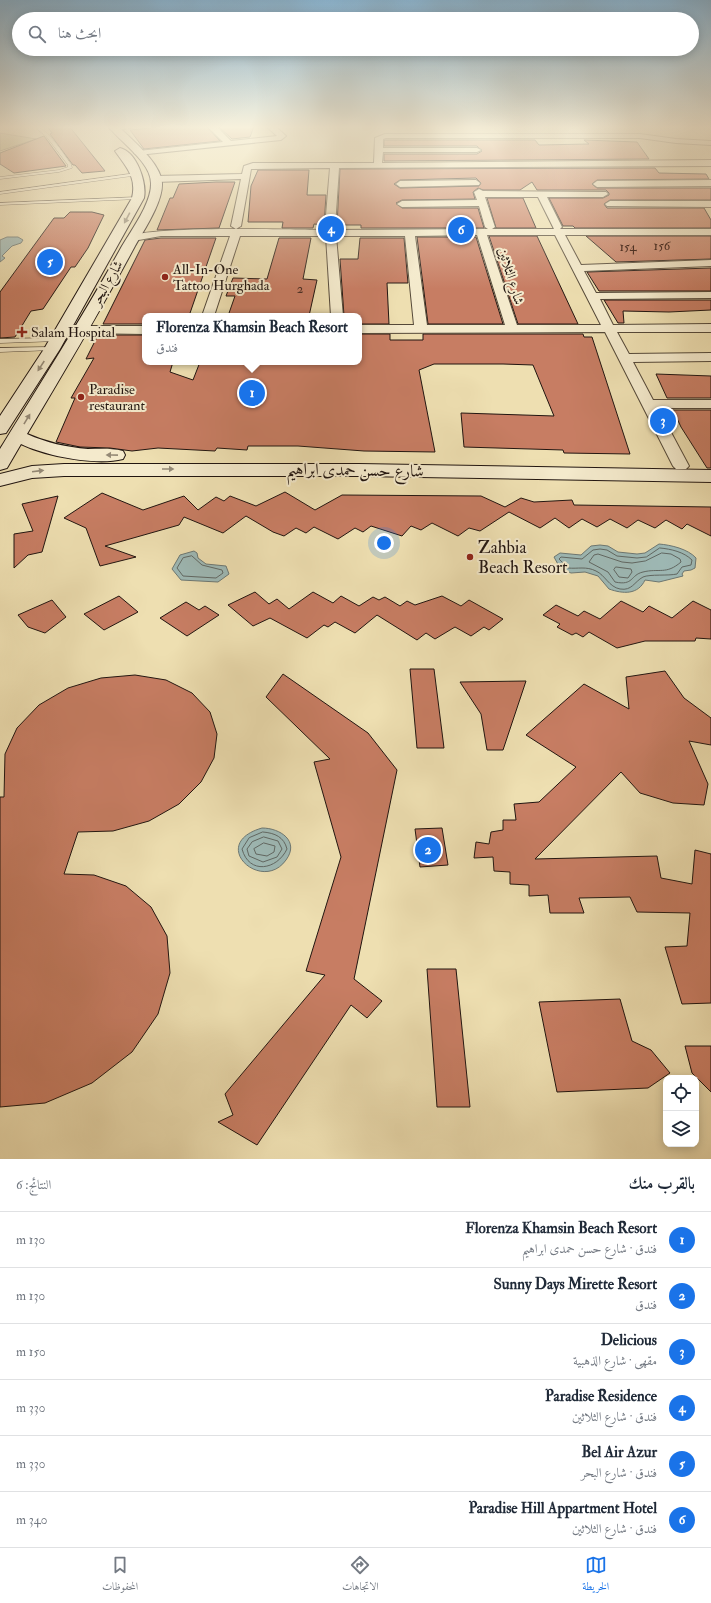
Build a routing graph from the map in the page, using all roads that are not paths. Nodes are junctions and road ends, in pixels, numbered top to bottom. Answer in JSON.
{"nodes":[{"id":1,"x":93,"y":180,"type":"edge"},
{"id":2,"x":139,"y":180,"type":"edge"},
{"id":3,"x":156,"y":180,"type":"edge"},
{"id":4,"x":245,"y":180,"type":"edge"},
{"id":5,"x":335,"y":180,"type":"edge"},
{"id":6,"x":400,"y":180,"type":"edge"},
{"id":7,"x":475,"y":180,"type":"edge"},
{"id":8,"x":594,"y":180,"type":"edge"},
{"id":9,"x":672,"y":180,"type":"edge"},
{"id":10,"x":476,"y":183,"type":"junction"},
{"id":11,"x":711,"y":183,"type":"edge"},
{"id":12,"x":14,"y":191,"type":"junction"},
{"id":13,"x":0,"y":193,"type":"edge"},
{"id":14,"x":443,"y":193,"type":"junction"},
{"id":15,"x":401,"y":194,"type":"junction"},
{"id":16,"x":541,"y":194,"type":"junction"},
{"id":17,"x":603,"y":194,"type":"junction"},
{"id":18,"x":138,"y":198,"type":"junction"},
{"id":19,"x":481,"y":198,"type":"junction"},
{"id":20,"x":17,"y":203,"type":"junction"},
{"id":21,"x":0,"y":204,"type":"edge"},
{"id":22,"x":610,"y":204,"type":"junction"},
{"id":23,"x":711,"y":204,"type":"edge"},
{"id":24,"x":621,"y":221,"type":"junction"},
{"id":25,"x":406,"y":225,"type":"junction"},
{"id":26,"x":711,"y":226,"type":"edge"},
{"id":27,"x":236,"y":230,"type":"junction"},
{"id":28,"x":330,"y":230,"type":"junction"},
{"id":29,"x":486,"y":230,"type":"junction"},
{"id":30,"x":558,"y":230,"type":"junction"},
{"id":31,"x":588,"y":230,"type":"junction"},
{"id":32,"x":136,"y":232,"type":"junction"},
{"id":33,"x":711,"y":232,"type":"edge"},
{"id":34,"x":711,"y":263,"type":"edge"},
{"id":35,"x":577,"y":268,"type":"junction"},
{"id":36,"x":711,"y":294,"type":"edge"},
{"id":37,"x":592,"y":296,"type":"junction"},
{"id":38,"x":209,"y":313,"type":"edge"},
{"id":39,"x":337,"y":313,"type":"edge"},
{"id":40,"x":512,"y":328,"type":"junction"},
{"id":41,"x":609,"y":328,"type":"junction"},
{"id":42,"x":711,"y":328,"type":"edge"},
{"id":43,"x":362,"y":329,"type":"edge"},
{"id":44,"x":422,"y":329,"type":"junction"},
{"id":45,"x":81,"y":330,"type":"junction"},
{"id":46,"x":142,"y":330,"type":"edge"},
{"id":47,"x":0,"y":341,"type":"edge"},
{"id":48,"x":54,"y":345,"type":"junction"},
{"id":49,"x":0,"y":350,"type":"edge"},
{"id":50,"x":624,"y":358,"type":"junction"},
{"id":51,"x":711,"y":358,"type":"edge"},
{"id":52,"x":648,"y":404,"type":"junction"},
{"id":53,"x":711,"y":404,"type":"edge"},
{"id":54,"x":8,"y":433,"type":"edge"},
{"id":55,"x":66,"y":462,"type":"junction"},
{"id":56,"x":0,"y":464,"type":"edge"},
{"id":57,"x":681,"y":466,"type":"junction"},
{"id":58,"x":711,"y":466,"type":"edge"},
{"id":59,"x":711,"y":476,"type":"edge"},
{"id":60,"x":0,"y":480,"type":"edge"}],
"edges":[{"from":1,"to":12,"type":"lane"},
{"from":2,"to":18,"type":"main road","name":"شارع البحر"},
{"from":3,"to":32,"type":"main road","name":"شارع البحر"},
{"from":4,"to":27,"type":"street"},
{"from":5,"to":28,"type":"street"},
{"from":6,"to":15,"type":"street"},
{"from":7,"to":10,"type":"street","name":"شارع الثلاثين"},
{"from":8,"to":17,"type":"street"},
{"from":9,"to":11,"type":"street"},
{"from":10,"to":14,"type":"street"},
{"from":10,"to":19,"type":"street","name":"شارع الثلاثين"},
{"from":12,"to":13,"type":"lane"},
{"from":12,"to":20,"type":"lane"},
{"from":14,"to":15,"type":"street"},
{"from":14,"to":15,"type":"street"},
{"from":14,"to":19,"type":"street"},
{"from":15,"to":25,"type":"street"},
{"from":16,"to":17,"type":"street"},
{"from":16,"to":19,"type":"street"},
{"from":16,"to":30,"type":"street"},
{"from":17,"to":22,"type":"street"},
{"from":18,"to":20,"type":"lane"},
{"from":18,"to":48,"type":"main road","name":"شارع البحر","one_way":true},
{"from":19,"to":29,"type":"street","name":"شارع الثلاثين"},
{"from":20,"to":21,"type":"lane"},
{"from":22,"to":23,"type":"street"},
{"from":22,"to":24,"type":"street"},
{"from":24,"to":26,"type":"street"},
{"from":24,"to":31,"type":"street"},
{"from":25,"to":28,"type":"street"},
{"from":25,"to":29,"type":"street"},
{"from":25,"to":44,"type":"street"},
{"from":27,"to":28,"type":"street"},
{"from":27,"to":32,"type":"street"},
{"from":27,"to":38,"type":"street"},
{"from":28,"to":39,"type":"street"},
{"from":29,"to":30,"type":"street"},
{"from":29,"to":40,"type":"street","name":"شارع الثلاثين"},
{"from":30,"to":31,"type":"street"},
{"from":30,"to":35,"type":"street"},
{"from":31,"to":33,"type":"street"},
{"from":32,"to":45,"type":"main road","name":"شارع البحر"},
{"from":34,"to":35,"type":"street"},
{"from":35,"to":37,"type":"street"},
{"from":36,"to":37,"type":"street"},
{"from":37,"to":41,"type":"street"},
{"from":40,"to":41,"type":"street"},
{"from":40,"to":44,"type":"street"},
{"from":41,"to":42,"type":"street"},
{"from":41,"to":50,"type":"street"},
{"from":43,"to":44,"type":"street"},
{"from":45,"to":46,"type":"street"},
{"from":54,"to":45,"type":"main road","name":"شارع البحر","one_way":true},
{"from":47,"to":48,"type":"lane"},
{"from":48,"to":49,"type":"lane"},
{"from":48,"to":54,"type":"main road","name":"شارع البحر","one_way":true},
{"from":50,"to":51,"type":"street"},
{"from":50,"to":52,"type":"street"},
{"from":52,"to":53,"type":"street"},
{"from":52,"to":57,"type":"street"},
{"from":54,"to":55,"type":"main road","name":"شارع حسن حمدى ابراهيم"},
{"from":54,"to":56,"type":"main road","name":"شارع البحر"},
{"from":57,"to":55,"type":"main road","name":"شارع حسن حمدى ابراهيم","one_way":true},
{"from":55,"to":59,"type":"main road","name":"شارع حسن حمدى ابراهيم","one_way":true},
{"from":60,"to":55,"type":"main road","name":"شارع حسن حمدى ابراهيم","one_way":true},
{"from":57,"to":58,"type":"main road","name":"شارع حسن حمدى ابراهيم"}]}
